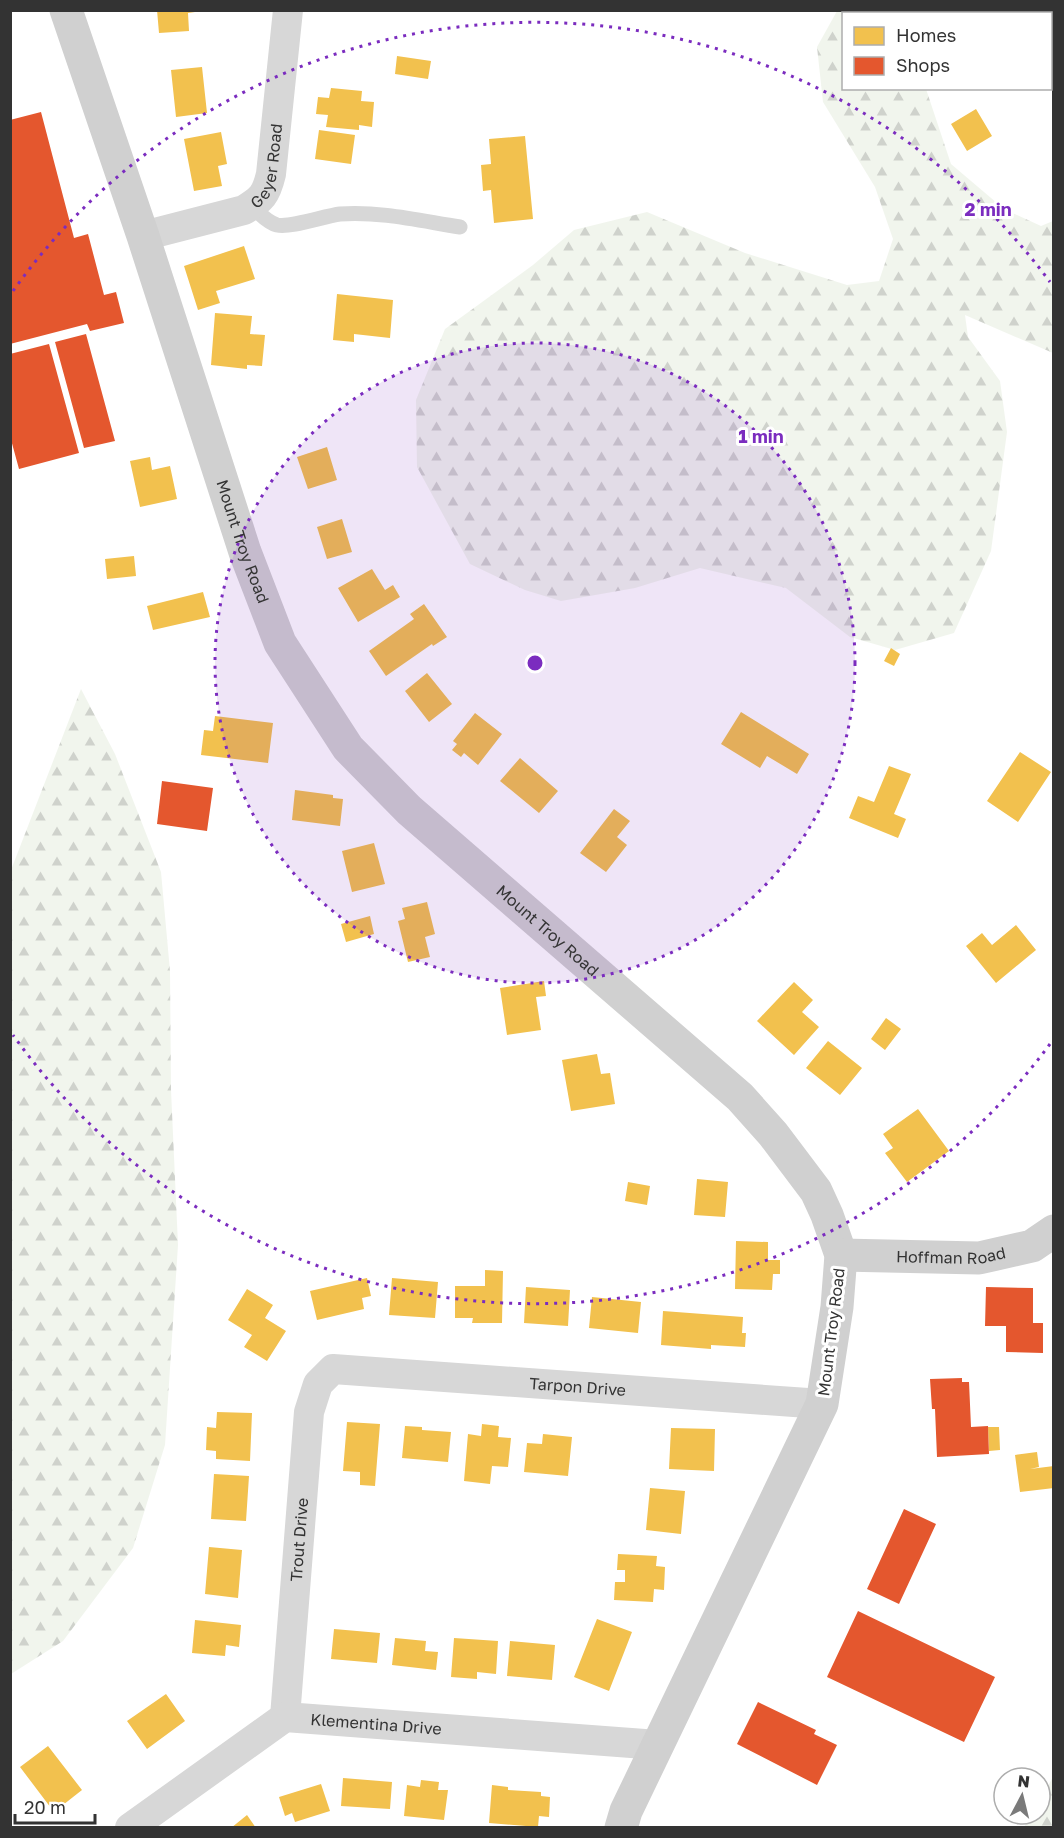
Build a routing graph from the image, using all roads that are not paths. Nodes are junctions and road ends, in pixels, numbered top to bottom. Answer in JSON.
{"nodes":[{"id":1,"x":66,"y":10,"type":"edge"},
{"id":2,"x":288,"y":10,"type":"edge"},
{"id":3,"x":251,"y":206,"type":"junction"},
{"id":4,"x":460,"y":227,"type":"dead end"},
{"id":5,"x":143,"y":236,"type":"junction"},
{"id":6,"x":1053,"y":1231,"type":"edge"},
{"id":7,"x":841,"y":1255,"type":"junction"},
{"id":8,"x":333,"y":1369,"type":"joint"},
{"id":9,"x":822,"y":1404,"type":"junction"},
{"id":10,"x":285,"y":1717,"type":"junction"},
{"id":11,"x":658,"y":1745,"type":"junction"},
{"id":12,"x":130,"y":1827,"type":"edge"},
{"id":13,"x":621,"y":1827,"type":"edge"}],
"edges":[{"from":1,"to":5,"type":"street","name":"Mount Troy Road"},
{"from":2,"to":3,"type":"street","name":"Geyer Road"},
{"from":3,"to":4,"type":"lane"},
{"from":3,"to":5,"type":"street","name":"Geyer Road"},
{"from":5,"to":7,"type":"street","name":"Mount Troy Road"},
{"from":6,"to":7,"type":"street","name":"Hoffman Road"},
{"from":7,"to":9,"type":"street","name":"Mount Troy Road"},
{"from":8,"to":9,"type":"street","name":"Tarpon Drive"},
{"from":8,"to":10,"type":"street","name":"Trout Drive"},
{"from":9,"to":11,"type":"street","name":"Mount Troy Road"},
{"from":10,"to":11,"type":"street","name":"Klementina Drive"},
{"from":10,"to":12,"type":"street"},
{"from":11,"to":13,"type":"street","name":"Mount Troy Road"}]}
